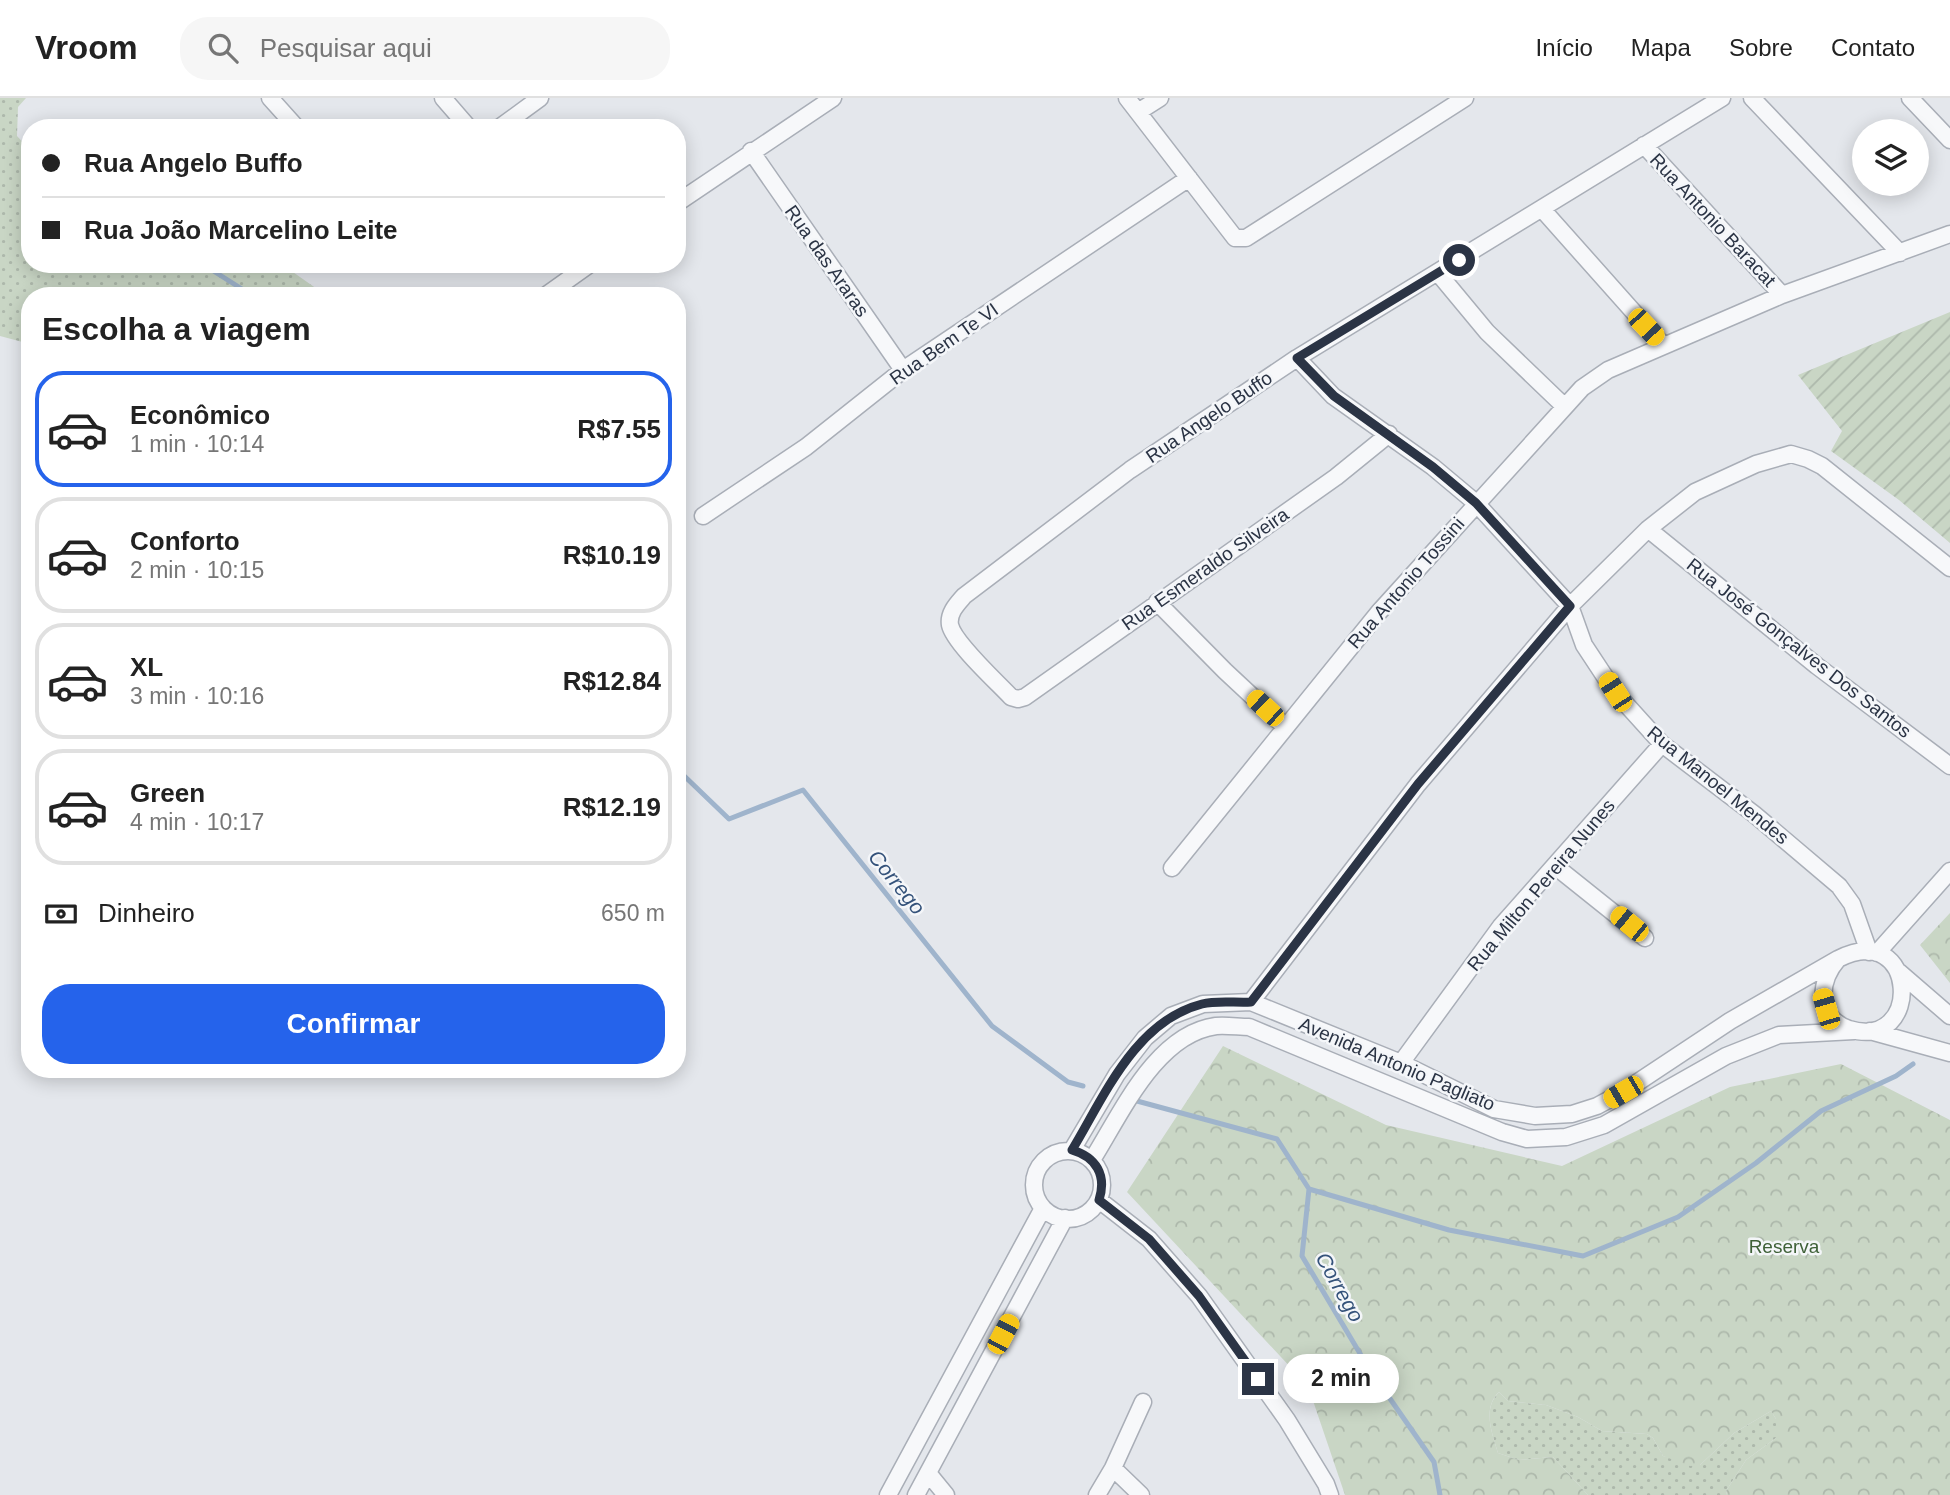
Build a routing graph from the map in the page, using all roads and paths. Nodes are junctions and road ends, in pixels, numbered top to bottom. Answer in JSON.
{"nodes":[{"id":1,"x":270,"y":98,"type":"edge"},
{"id":2,"x":443,"y":98,"type":"edge"},
{"id":3,"x":540,"y":98,"type":"edge"},
{"id":4,"x":833,"y":98,"type":"edge"},
{"id":5,"x":1127,"y":98,"type":"edge"},
{"id":6,"x":1160,"y":98,"type":"edge"},
{"id":7,"x":1465,"y":98,"type":"edge"},
{"id":8,"x":1723,"y":98,"type":"edge"},
{"id":9,"x":1752,"y":98,"type":"edge"},
{"id":10,"x":1910,"y":98,"type":"edge"},
{"id":11,"x":1138,"y":112,"type":"junction"},
{"id":12,"x":289,"y":119,"type":"edge"},
{"id":13,"x":461,"y":119,"type":"edge"},
{"id":14,"x":511,"y":119,"type":"edge"},
{"id":15,"x":1950,"y":140,"type":"edge"},
{"id":16,"x":1644,"y":145,"type":"junction"},
{"id":17,"x":751,"y":152,"type":"junction"},
{"id":18,"x":1189,"y":178,"type":"junction"},
{"id":19,"x":686,"y":197,"type":"edge"},
{"id":20,"x":1542,"y":209,"type":"junction"},
{"id":21,"x":1950,"y":234,"type":"edge"},
{"id":22,"x":1900,"y":253,"type":"junction"},
{"id":23,"x":577,"y":273,"type":"edge"},
{"id":24,"x":1438,"y":273,"type":"junction"},
{"id":25,"x":558,"y":287,"type":"edge"},
{"id":26,"x":1782,"y":295,"type":"junction"},
{"id":27,"x":1663,"y":345,"type":"junction"},
{"id":28,"x":1297,"y":358,"type":"junction"},
{"id":29,"x":903,"y":370,"type":"junction"},
{"id":30,"x":1564,"y":406,"type":"junction"},
{"id":31,"x":1389,"y":434,"type":"junction"},
{"id":32,"x":1476,"y":503,"type":"junction"},
{"id":33,"x":703,"y":516,"type":"dead end"},
{"id":34,"x":1648,"y":529,"type":"junction"},
{"id":35,"x":1950,"y":568,"type":"edge"},
{"id":36,"x":1157,"y":602,"type":"junction"},
{"id":37,"x":1570,"y":606,"type":"junction"},
{"id":38,"x":1018,"y":699,"type":"joint"},
{"id":39,"x":1286,"y":727,"type":"junction"},
{"id":40,"x":1662,"y":744,"type":"junction"},
{"id":41,"x":1950,"y":765,"type":"edge"},
{"id":42,"x":1555,"y":866,"type":"junction"},
{"id":43,"x":1172,"y":869,"type":"dead end"},
{"id":44,"x":1950,"y":871,"type":"edge"},
{"id":45,"x":1645,"y":938,"type":"dead end"},
{"id":46,"x":1873,"y":953,"type":"junction"},
{"id":47,"x":1838,"y":959,"type":"junction"},
{"id":48,"x":1898,"y":971,"type":"junction"},
{"id":49,"x":1251,"y":1002,"type":"junction"},
{"id":50,"x":1950,"y":1016,"type":"edge"},
{"id":51,"x":1863,"y":1031,"type":"junction"},
{"id":52,"x":1950,"y":1053,"type":"edge"},
{"id":53,"x":1401,"y":1063,"type":"junction"},
{"id":54,"x":1072,"y":1150,"type":"junction"},
{"id":55,"x":1093,"y":1160,"type":"junction"},
{"id":56,"x":1099,"y":1200,"type":"junction"},
{"id":57,"x":1044,"y":1208,"type":"junction"},
{"id":58,"x":1065,"y":1219,"type":"junction"},
{"id":59,"x":1143,"y":1402,"type":"dead end"},
{"id":60,"x":1113,"y":1468,"type":"junction"},
{"id":61,"x":928,"y":1473,"type":"junction"},
{"id":62,"x":888,"y":1495,"type":"edge"},
{"id":63,"x":916,"y":1495,"type":"edge"},
{"id":64,"x":946,"y":1495,"type":"edge"},
{"id":65,"x":1097,"y":1495,"type":"edge"},
{"id":66,"x":1141,"y":1495,"type":"edge"},
{"id":67,"x":1330,"y":1495,"type":"edge"}],
"edges":[{"from":1,"to":12,"type":"street"},
{"from":2,"to":13,"type":"street"},
{"from":3,"to":14,"type":"street"},
{"from":4,"to":17,"type":"street"},
{"from":5,"to":11,"type":"street"},
{"from":6,"to":11,"type":"street"},
{"from":7,"to":18,"type":"street"},
{"from":8,"to":16,"type":"street","name":"Rua Angelo Buffo"},
{"from":9,"to":22,"type":"street"},
{"from":10,"to":15,"type":"street"},
{"from":11,"to":18,"type":"street"},
{"from":16,"to":20,"type":"street","name":"Rua Angelo Buffo"},
{"from":16,"to":26,"type":"street","name":"Rua Antonio Baracat"},
{"from":17,"to":19,"type":"street"},
{"from":17,"to":29,"type":"street","name":"Rua das Araras"},
{"from":18,"to":29,"type":"street","name":"Rua Bem Te VI"},
{"from":20,"to":24,"type":"street","name":"Rua Angelo Buffo"},
{"from":20,"to":27,"type":"street"},
{"from":21,"to":22,"type":"street","name":"Rua Antonio Tossini"},
{"from":22,"to":26,"type":"street","name":"Rua Antonio Tossini"},
{"from":23,"to":25,"type":"street"},
{"from":24,"to":28,"type":"street","name":"Rua Angelo Buffo"},
{"from":24,"to":30,"type":"street"},
{"from":26,"to":27,"type":"street","name":"Rua Antonio Tossini"},
{"from":27,"to":30,"type":"street","name":"Rua Antonio Tossini"},
{"from":28,"to":31,"type":"street","name":"Rua Manoel Mendes"},
{"from":28,"to":38,"type":"street","name":"Rua Angelo Buffo"},
{"from":29,"to":33,"type":"street","name":"Rua Bem Te VI"},
{"from":30,"to":32,"type":"street","name":"Rua Antonio Tossini"},
{"from":31,"to":32,"type":"street","name":"Rua Manoel Mendes"},
{"from":31,"to":36,"type":"street","name":"Rua Esmeraldo Silveira"},
{"from":32,"to":37,"type":"street","name":"Rua Manoel Mendes"},
{"from":32,"to":39,"type":"street","name":"Rua Antonio Tossini"},
{"from":34,"to":35,"type":"street"},
{"from":34,"to":37,"type":"street"},
{"from":34,"to":41,"type":"street","name":"Rua José Gonçalves Dos Santos"},
{"from":36,"to":38,"type":"street","name":"Rua Esmeraldo Silveira"},
{"from":36,"to":39,"type":"street"},
{"from":37,"to":40,"type":"street","name":"Rua Manoel Mendes"},
{"from":37,"to":49,"type":"street"},
{"from":39,"to":43,"type":"street","name":"Rua Antonio Tossini"},
{"from":40,"to":42,"type":"street","name":"Rua Milton Pereira Nunes"},
{"from":40,"to":46,"type":"street","name":"Rua Manoel Mendes"},
{"from":42,"to":45,"type":"street"},
{"from":42,"to":53,"type":"street","name":"Rua Milton Pereira Nunes"},
{"from":44,"to":46,"type":"street"},
{"from":46,"to":47,"type":"street"},
{"from":46,"to":48,"type":"street"},
{"from":47,"to":51,"type":"street"},
{"from":47,"to":53,"type":"street","name":"Avenida Antonio Pagliato"},
{"from":48,"to":50,"type":"street"},
{"from":48,"to":51,"type":"street"},
{"from":49,"to":53,"type":"street","name":"Avenida Antonio Pagliato"},
{"from":49,"to":54,"type":"street","name":"Avenida Antonio Pagliato"},
{"from":51,"to":52,"type":"street","name":"Avenida Antonio Pagliato"},
{"from":51,"to":55,"type":"street","name":"Avenida Antonio Pagliato"},
{"from":54,"to":55,"type":"street"},
{"from":54,"to":57,"type":"street"},
{"from":55,"to":56,"type":"street"},
{"from":56,"to":58,"type":"street"},
{"from":56,"to":67,"type":"street"},
{"from":57,"to":58,"type":"street"},
{"from":57,"to":62,"type":"street"},
{"from":58,"to":61,"type":"street"},
{"from":59,"to":60,"type":"street"},
{"from":60,"to":65,"type":"street"},
{"from":60,"to":66,"type":"street"},
{"from":61,"to":63,"type":"street"},
{"from":61,"to":64,"type":"street"}]}
